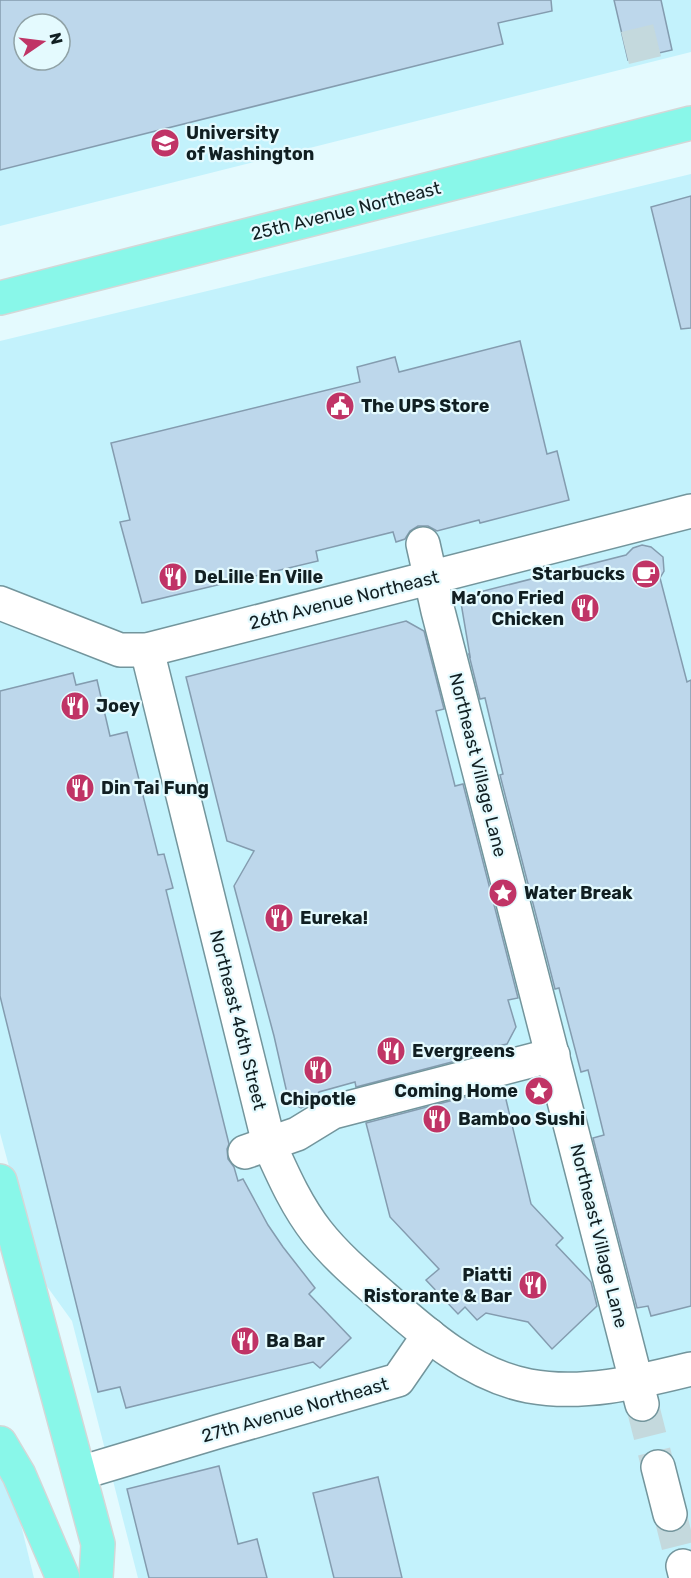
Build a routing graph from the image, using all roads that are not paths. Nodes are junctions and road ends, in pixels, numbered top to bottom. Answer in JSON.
{"nodes":[{"id":1,"x":691,"y":123,"type":"edge"},
{"id":2,"x":0,"y":298,"type":"edge"},
{"id":3,"x":691,"y":511,"type":"edge"},
{"id":4,"x":423,"y":544,"type":"dead end"},
{"id":5,"x":431,"y":578,"type":"junction"},
{"id":6,"x":0,"y":603,"type":"edge"},
{"id":7,"x":147,"y":650,"type":"junction"},
{"id":8,"x":552,"y":1055,"type":"junction"},
{"id":9,"x":257,"y":1148,"type":"junction"},
{"id":10,"x":0,"y":1181,"type":"edge"},
{"id":11,"x":429,"y":1335,"type":"junction"},
{"id":12,"x":691,"y":1369,"type":"edge"},
{"id":13,"x":639,"y":1393,"type":"junction"},
{"id":14,"x":0,"y":1443,"type":"edge"},
{"id":15,"x":658,"y":1467,"type":"tunnel mouth"},
{"id":16,"x":80,"y":1473,"type":"junction"},
{"id":17,"x":670,"y":1514,"type":"tunnel mouth"},
{"id":18,"x":63,"y":1578,"type":"edge"},
{"id":19,"x":96,"y":1578,"type":"edge"}],
"edges":[{"from":1,"to":2,"type":"main road","name":"25th Avenue Northeast"},
{"from":3,"to":5,"type":"street","name":"26th Avenue Northeast"},
{"from":4,"to":5,"type":"street","name":"Northeast Village Lane"},
{"from":5,"to":7,"type":"street","name":"26th Avenue Northeast"},
{"from":5,"to":8,"type":"street","name":"Northeast Village Lane"},
{"from":6,"to":7,"type":"street","name":"26th Avenue Northeast"},
{"from":7,"to":9,"type":"street","name":"Northeast 46th Street"},
{"from":8,"to":9,"type":"street"},
{"from":8,"to":13,"type":"street","name":"Northeast Village Lane"},
{"from":9,"to":11,"type":"street","name":"Northeast 46th Street"},
{"from":10,"to":16,"type":"main road"},
{"from":11,"to":13,"type":"street"},
{"from":11,"to":16,"type":"street","name":"27th Avenue Northeast"},
{"from":12,"to":13,"type":"street"},
{"from":14,"to":18,"type":"main road"},
{"from":15,"to":17,"type":"street"},
{"from":16,"to":19,"type":"main road"}]}
